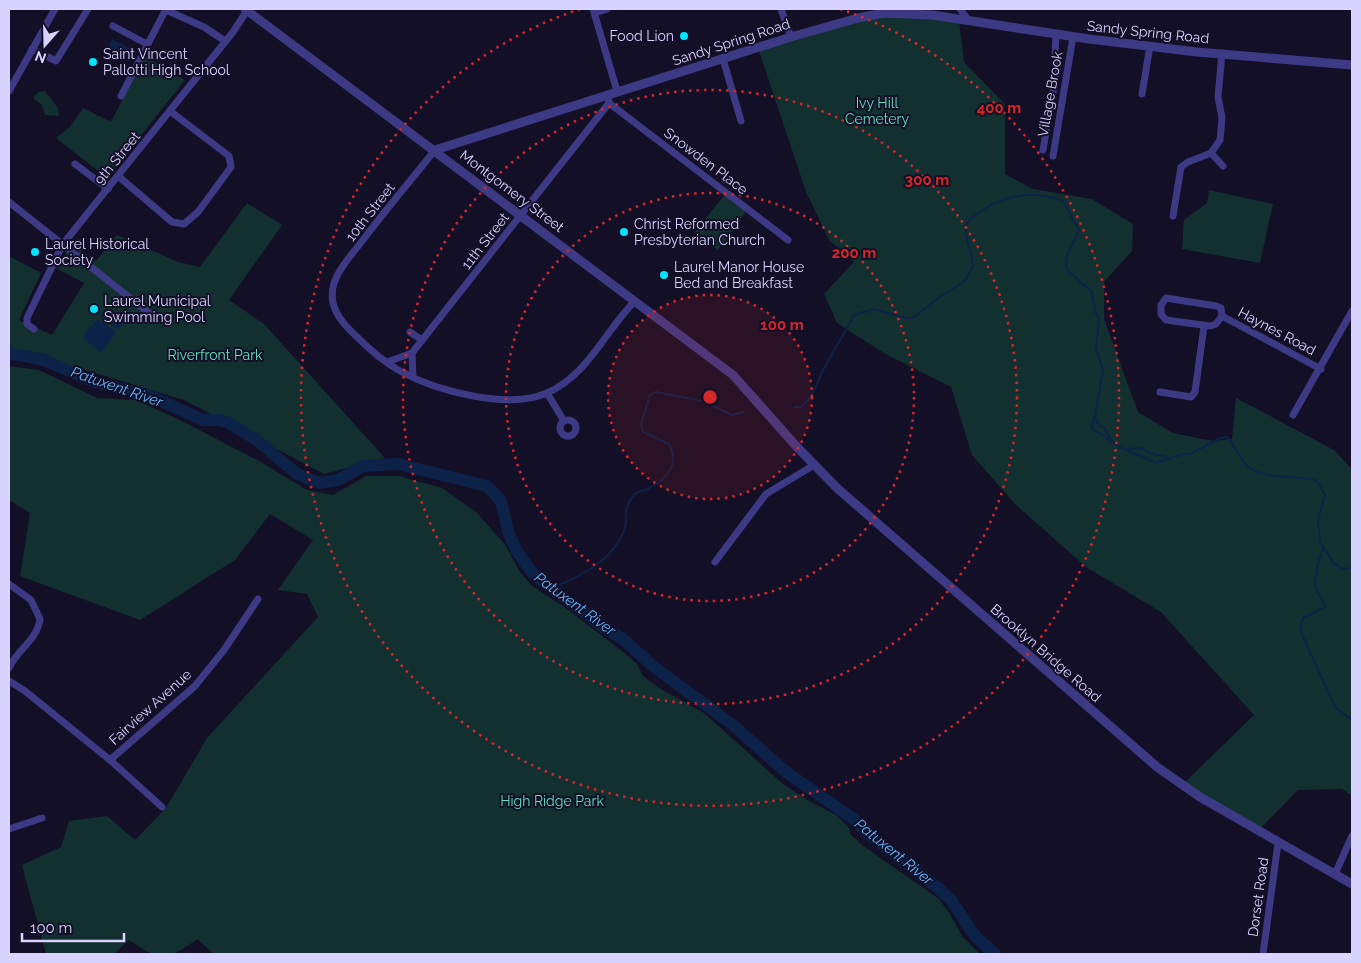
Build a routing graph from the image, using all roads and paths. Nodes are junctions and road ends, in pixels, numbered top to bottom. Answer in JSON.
{"nodes":[{"id":1,"x":55,"y":9,"type":"edge"},
{"id":2,"x":88,"y":9,"type":"edge"},
{"id":3,"x":247,"y":9,"type":"edge"},
{"id":4,"x":607,"y":9,"type":"edge"},
{"id":5,"x":780,"y":9,"type":"edge"},
{"id":6,"x":960,"y":9,"type":"edge"},
{"id":7,"x":166,"y":10,"type":"edge"},
{"id":8,"x":594,"y":11,"type":"edge"},
{"id":9,"x":969,"y":22,"type":"junction"},
{"id":10,"x":113,"y":26,"type":"dead end"},
{"id":11,"x":1056,"y":34,"type":"junction"},
{"id":12,"x":791,"y":37,"type":"junction"},
{"id":13,"x":1073,"y":37,"type":"junction"},
{"id":14,"x":225,"y":41,"type":"junction"},
{"id":15,"x":147,"y":44,"type":"junction"},
{"id":16,"x":1150,"y":46,"type":"junction"},
{"id":17,"x":32,"y":49,"type":"junction"},
{"id":18,"x":1222,"y":54,"type":"junction"},
{"id":19,"x":724,"y":59,"type":"junction"},
{"id":20,"x":1352,"y":61,"type":"edge"},
{"id":21,"x":1341,"y":63,"type":"junction"},
{"id":22,"x":1352,"y":64,"type":"edge"},
{"id":23,"x":9,"y":91,"type":"edge"},
{"id":24,"x":1142,"y":94,"type":"dead end"},
{"id":25,"x":120,"y":96,"type":"dead end"},
{"id":26,"x":611,"y":96,"type":"junction"},
{"id":27,"x":170,"y":111,"type":"junction"},
{"id":28,"x":741,"y":121,"type":"dead end"},
{"id":29,"x":434,"y":150,"type":"junction"},
{"id":30,"x":1043,"y":150,"type":"dead end"},
{"id":31,"x":1212,"y":153,"type":"junction"},
{"id":32,"x":1052,"y":156,"type":"dead end"},
{"id":33,"x":75,"y":164,"type":"dead end"},
{"id":34,"x":1223,"y":166,"type":"dead end"},
{"id":35,"x":118,"y":176,"type":"junction"},
{"id":36,"x":108,"y":189,"type":"junction"},
{"id":37,"x":9,"y":202,"type":"edge"},
{"id":38,"x":521,"y":214,"type":"junction"},
{"id":39,"x":1173,"y":216,"type":"dead end"},
{"id":40,"x":788,"y":240,"type":"dead end"},
{"id":41,"x":63,"y":244,"type":"junction"},
{"id":42,"x":635,"y":301,"type":"junction"},
{"id":43,"x":1352,"y":310,"type":"edge"},
{"id":44,"x":149,"y":313,"type":"dead end"},
{"id":45,"x":1222,"y":316,"type":"junction"},
{"id":46,"x":1204,"y":326,"type":"junction"},
{"id":47,"x":34,"y":329,"type":"dead end"},
{"id":48,"x":410,"y":332,"type":"dead end"},
{"id":49,"x":422,"y":340,"type":"junction"},
{"id":50,"x":412,"y":353,"type":"junction"},
{"id":51,"x":387,"y":362,"type":"junction"},
{"id":52,"x":1321,"y":369,"type":"junction"},
{"id":53,"x":413,"y":377,"type":"junction"},
{"id":54,"x":1160,"y":392,"type":"dead end"},
{"id":55,"x":547,"y":393,"type":"junction"},
{"id":56,"x":757,"y":400,"type":"joint"},
{"id":57,"x":1293,"y":415,"type":"dead end"},
{"id":58,"x":564,"y":421,"type":"dead end"},
{"id":59,"x":814,"y":465,"type":"junction"},
{"id":60,"x":715,"y":562,"type":"dead end"},
{"id":61,"x":9,"y":584,"type":"edge"},
{"id":62,"x":258,"y":599,"type":"dead end"},
{"id":63,"x":9,"y":668,"type":"edge"},
{"id":64,"x":9,"y":681,"type":"edge"},
{"id":65,"x":110,"y":760,"type":"junction"},
{"id":66,"x":162,"y":808,"type":"dead end"},
{"id":67,"x":42,"y":818,"type":"dead end"},
{"id":68,"x":9,"y":828,"type":"edge"},
{"id":69,"x":1352,"y":836,"type":"edge"},
{"id":70,"x":1278,"y":842,"type":"junction"},
{"id":71,"x":1335,"y":874,"type":"junction"},
{"id":72,"x":1352,"y":884,"type":"edge"},
{"id":73,"x":1263,"y":954,"type":"edge"}],
"edges":[{"from":1,"to":17,"type":"street"},
{"from":2,"to":17,"type":"street"},
{"from":3,"to":14,"type":"street","name":"9th Street"},
{"from":3,"to":29,"type":"street","name":"Montgomery Street"},
{"from":4,"to":8,"type":"street"},
{"from":5,"to":12,"type":"street"},
{"from":6,"to":9,"type":"street"},
{"from":7,"to":14,"type":"street"},
{"from":7,"to":15,"type":"street"},
{"from":8,"to":26,"type":"street"},
{"from":9,"to":11,"type":"street","name":"Sandy Spring Road"},
{"from":9,"to":12,"type":"street","name":"Sandy Spring Road"},
{"from":10,"to":15,"type":"street"},
{"from":11,"to":13,"type":"street","name":"Sandy Spring Road"},
{"from":11,"to":30,"type":"street"},
{"from":12,"to":19,"type":"street","name":"Sandy Spring Road"},
{"from":13,"to":16,"type":"street","name":"Sandy Spring Road"},
{"from":13,"to":32,"type":"street","name":"Village Brook"},
{"from":14,"to":27,"type":"street","name":"9th Street"},
{"from":15,"to":25,"type":"street"},
{"from":16,"to":18,"type":"street","name":"Sandy Spring Road"},
{"from":16,"to":24,"type":"street"},
{"from":17,"to":23,"type":"street"},
{"from":18,"to":21,"type":"street","name":"Sandy Spring Road"},
{"from":18,"to":31,"type":"street"},
{"from":19,"to":26,"type":"street","name":"Sandy Spring Road"},
{"from":19,"to":28,"type":"street"},
{"from":20,"to":21,"type":"street"},
{"from":21,"to":22,"type":"street"},
{"from":26,"to":29,"type":"street","name":"Sandy Spring Road"},
{"from":26,"to":38,"type":"street","name":"11th Street"},
{"from":26,"to":40,"type":"street","name":"Snowden Place"},
{"from":27,"to":35,"type":"street","name":"9th Street"},
{"from":27,"to":35,"type":"street"},
{"from":29,"to":38,"type":"street","name":"Montgomery Street"},
{"from":29,"to":51,"type":"street","name":"10th Street"},
{"from":31,"to":34,"type":"street"},
{"from":31,"to":39,"type":"street"},
{"from":33,"to":36,"type":"street"},
{"from":35,"to":36,"type":"street","name":"9th Street"},
{"from":36,"to":41,"type":"street","name":"9th Street"},
{"from":37,"to":41,"type":"street"},
{"from":38,"to":42,"type":"street","name":"Montgomery Street"},
{"from":38,"to":49,"type":"street","name":"11th Street"},
{"from":41,"to":44,"type":"street"},
{"from":41,"to":47,"type":"street","name":"9th Street"},
{"from":42,"to":55,"type":"street"},
{"from":42,"to":56,"type":"street","name":"Montgomery Street"},
{"from":43,"to":52,"type":"street","name":"Haynes Road"},
{"from":45,"to":46,"type":"street","name":"Haynes Road"},
{"from":45,"to":46,"type":"street","name":"Haynes Road"},
{"from":45,"to":52,"type":"street","name":"Haynes Road"},
{"from":46,"to":54,"type":"street"},
{"from":48,"to":49,"type":"street"},
{"from":49,"to":50,"type":"street","name":"11th Street"},
{"from":50,"to":51,"type":"street"},
{"from":50,"to":53,"type":"street"},
{"from":51,"to":53,"type":"street"},
{"from":52,"to":57,"type":"street","name":"Haynes Road"},
{"from":53,"to":55,"type":"street"},
{"from":55,"to":58,"type":"street"},
{"from":56,"to":59,"type":"street","name":"Brooklyn Bridge Road"},
{"from":59,"to":60,"type":"street"},
{"from":59,"to":70,"type":"street","name":"Brooklyn Bridge Road"},
{"from":61,"to":63,"type":"street"},
{"from":62,"to":65,"type":"street","name":"Fairview Avenue"},
{"from":64,"to":65,"type":"street"},
{"from":65,"to":66,"type":"street"},
{"from":67,"to":68,"type":"street"},
{"from":69,"to":71,"type":"street"},
{"from":70,"to":71,"type":"street","name":"Brooklyn Bridge Road"},
{"from":70,"to":73,"type":"street","name":"Dorset Road"},
{"from":71,"to":72,"type":"street","name":"Brooklyn Bridge Road"}]}
